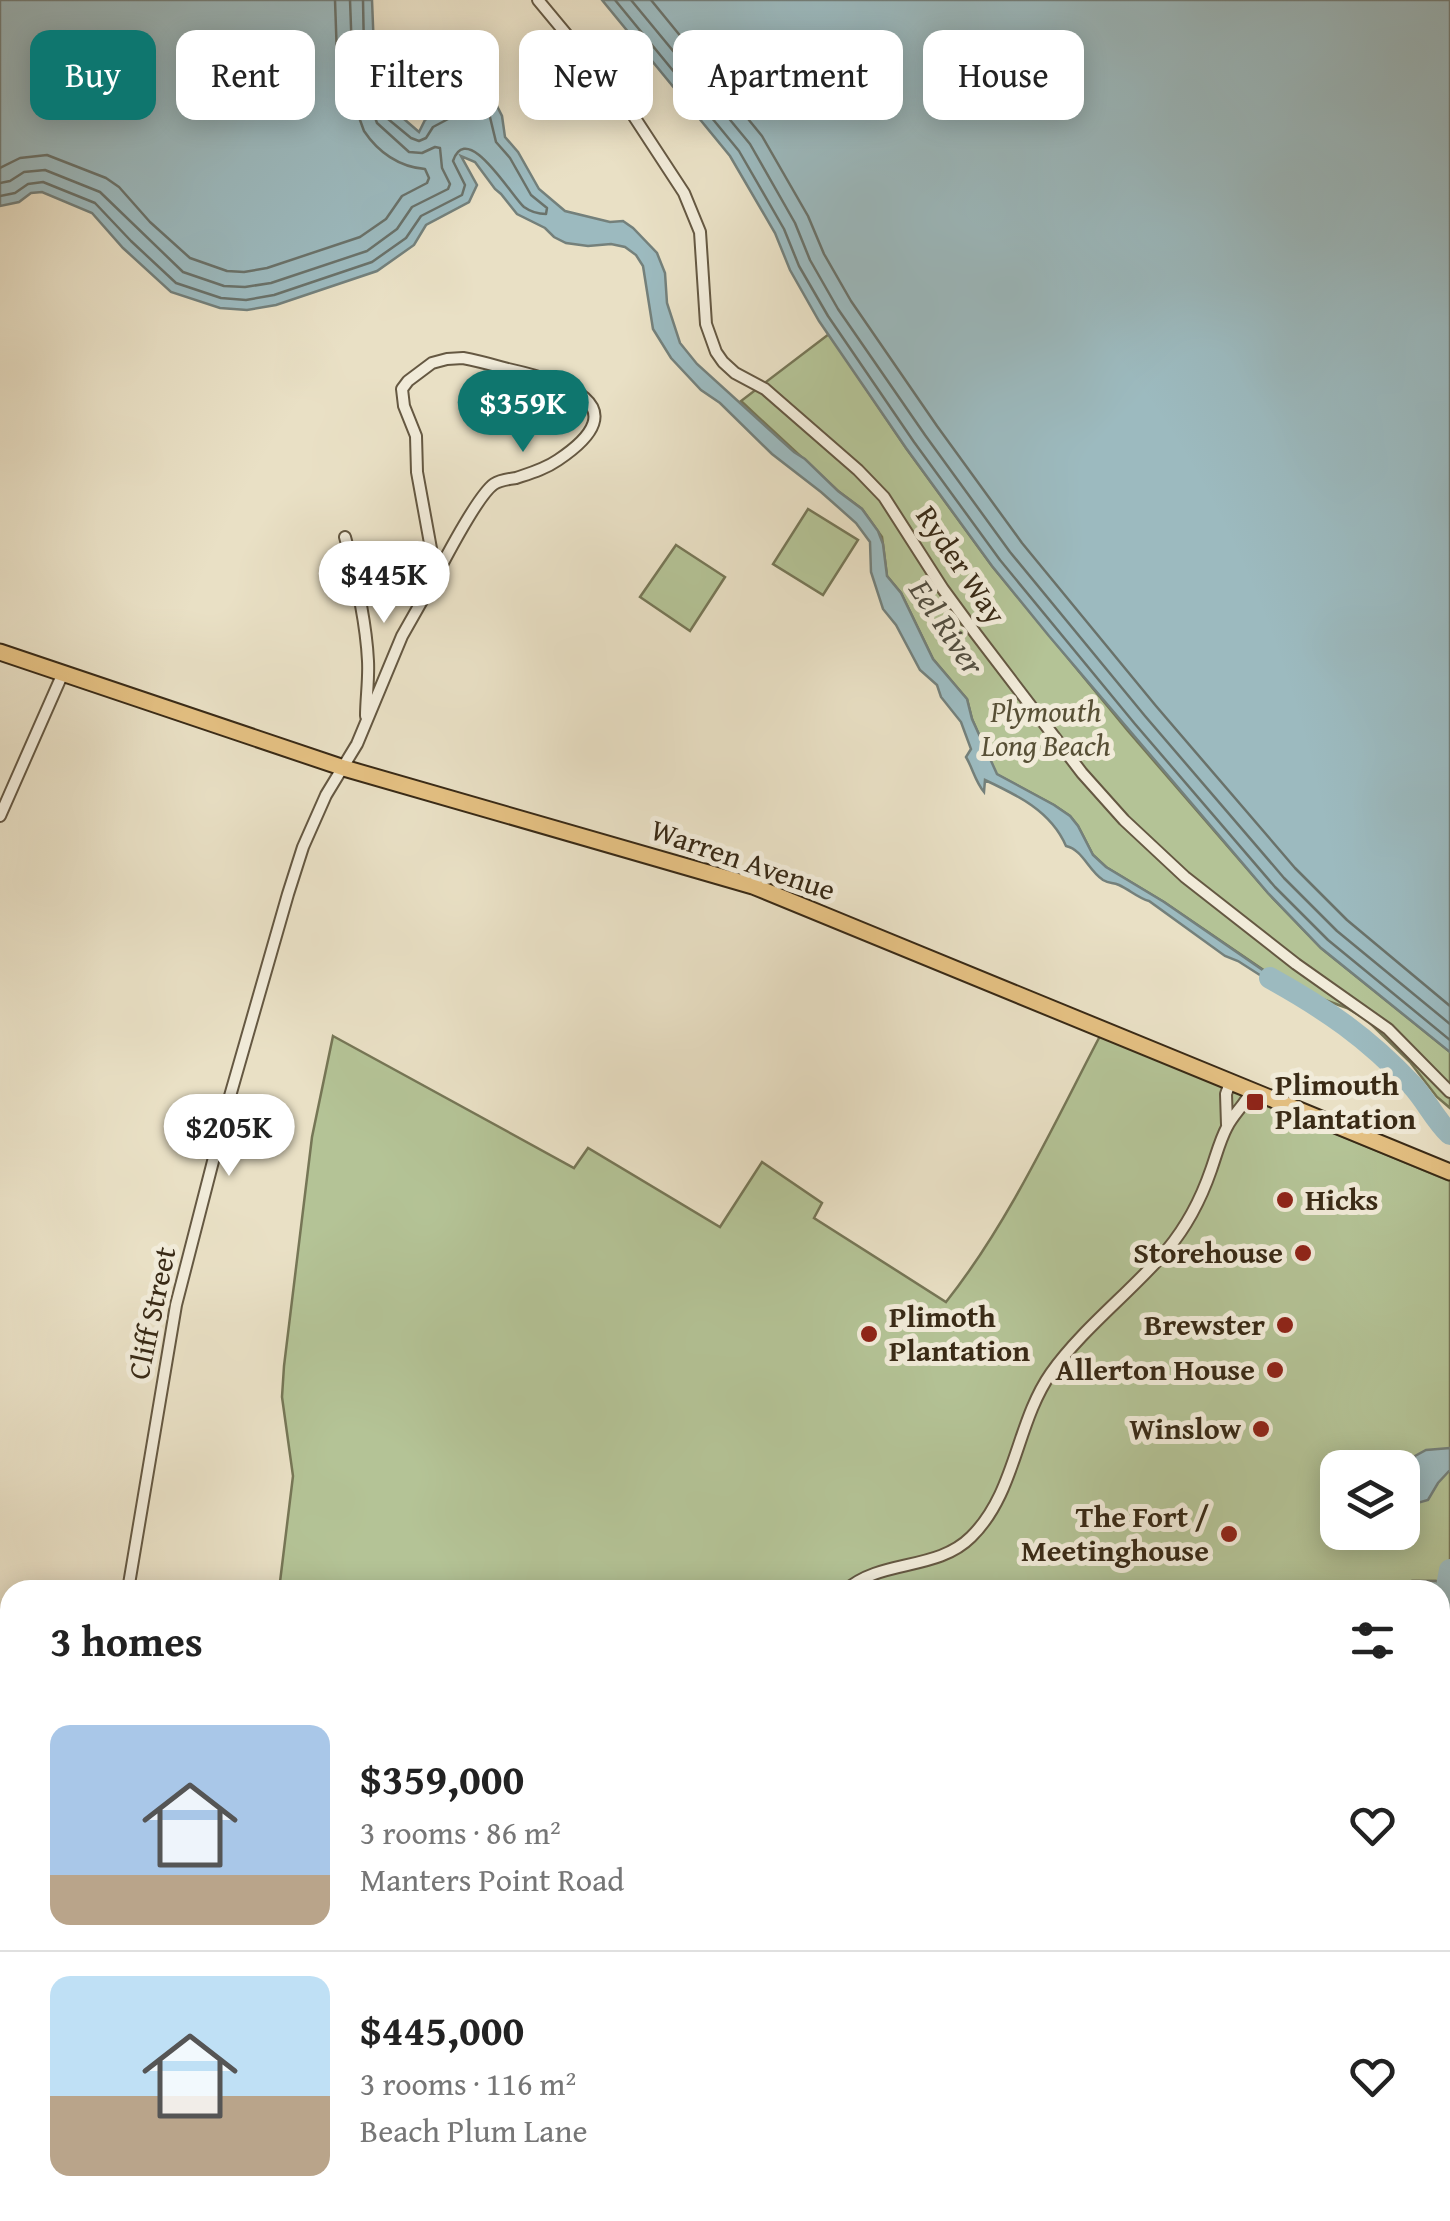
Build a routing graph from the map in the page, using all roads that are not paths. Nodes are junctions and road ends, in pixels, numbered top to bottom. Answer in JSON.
{"nodes":[{"id":1,"x":538,"y":0,"type":"edge"},
{"id":2,"x":345,"y":537,"type":"dead end"},
{"id":3,"x":436,"y":576,"type":"junction"},
{"id":4,"x":0,"y":652,"type":"edge"},
{"id":5,"x":63,"y":673,"type":"junction"},
{"id":6,"x":366,"y":722,"type":"junction"},
{"id":7,"x":344,"y":768,"type":"junction"},
{"id":8,"x":0,"y":816,"type":"edge"},
{"id":9,"x":1230,"y":1080,"type":"junction"},
{"id":10,"x":1252,"y":1089,"type":"junction"},
{"id":11,"x":1450,"y":1092,"type":"edge"},
{"id":12,"x":1227,"y":1126,"type":"junction"},
{"id":13,"x":1450,"y":1172,"type":"edge"},
{"id":14,"x":130,"y":1580,"type":"edge"},
{"id":15,"x":861,"y":1580,"type":"edge"}],
"edges":[{"from":1,"to":11,"type":"street","name":"Ryder Way"},
{"from":2,"to":6,"type":"street"},
{"from":3,"to":3,"type":"street","name":"Cliff Street"},
{"from":3,"to":6,"type":"street","name":"Cliff Street"},
{"from":4,"to":5,"type":"main road","name":"Warren Avenue"},
{"from":5,"to":7,"type":"main road","name":"Warren Avenue"},
{"from":5,"to":8,"type":"street"},
{"from":6,"to":7,"type":"street","name":"Cliff Street"},
{"from":7,"to":9,"type":"main road","name":"Warren Avenue"},
{"from":7,"to":14,"type":"street","name":"Cliff Street"},
{"from":9,"to":10,"type":"main road","name":"Warren Avenue"},
{"from":9,"to":12,"type":"street"},
{"from":10,"to":12,"type":"street"},
{"from":10,"to":13,"type":"main road","name":"Warren Avenue"},
{"from":12,"to":15,"type":"street"}]}
